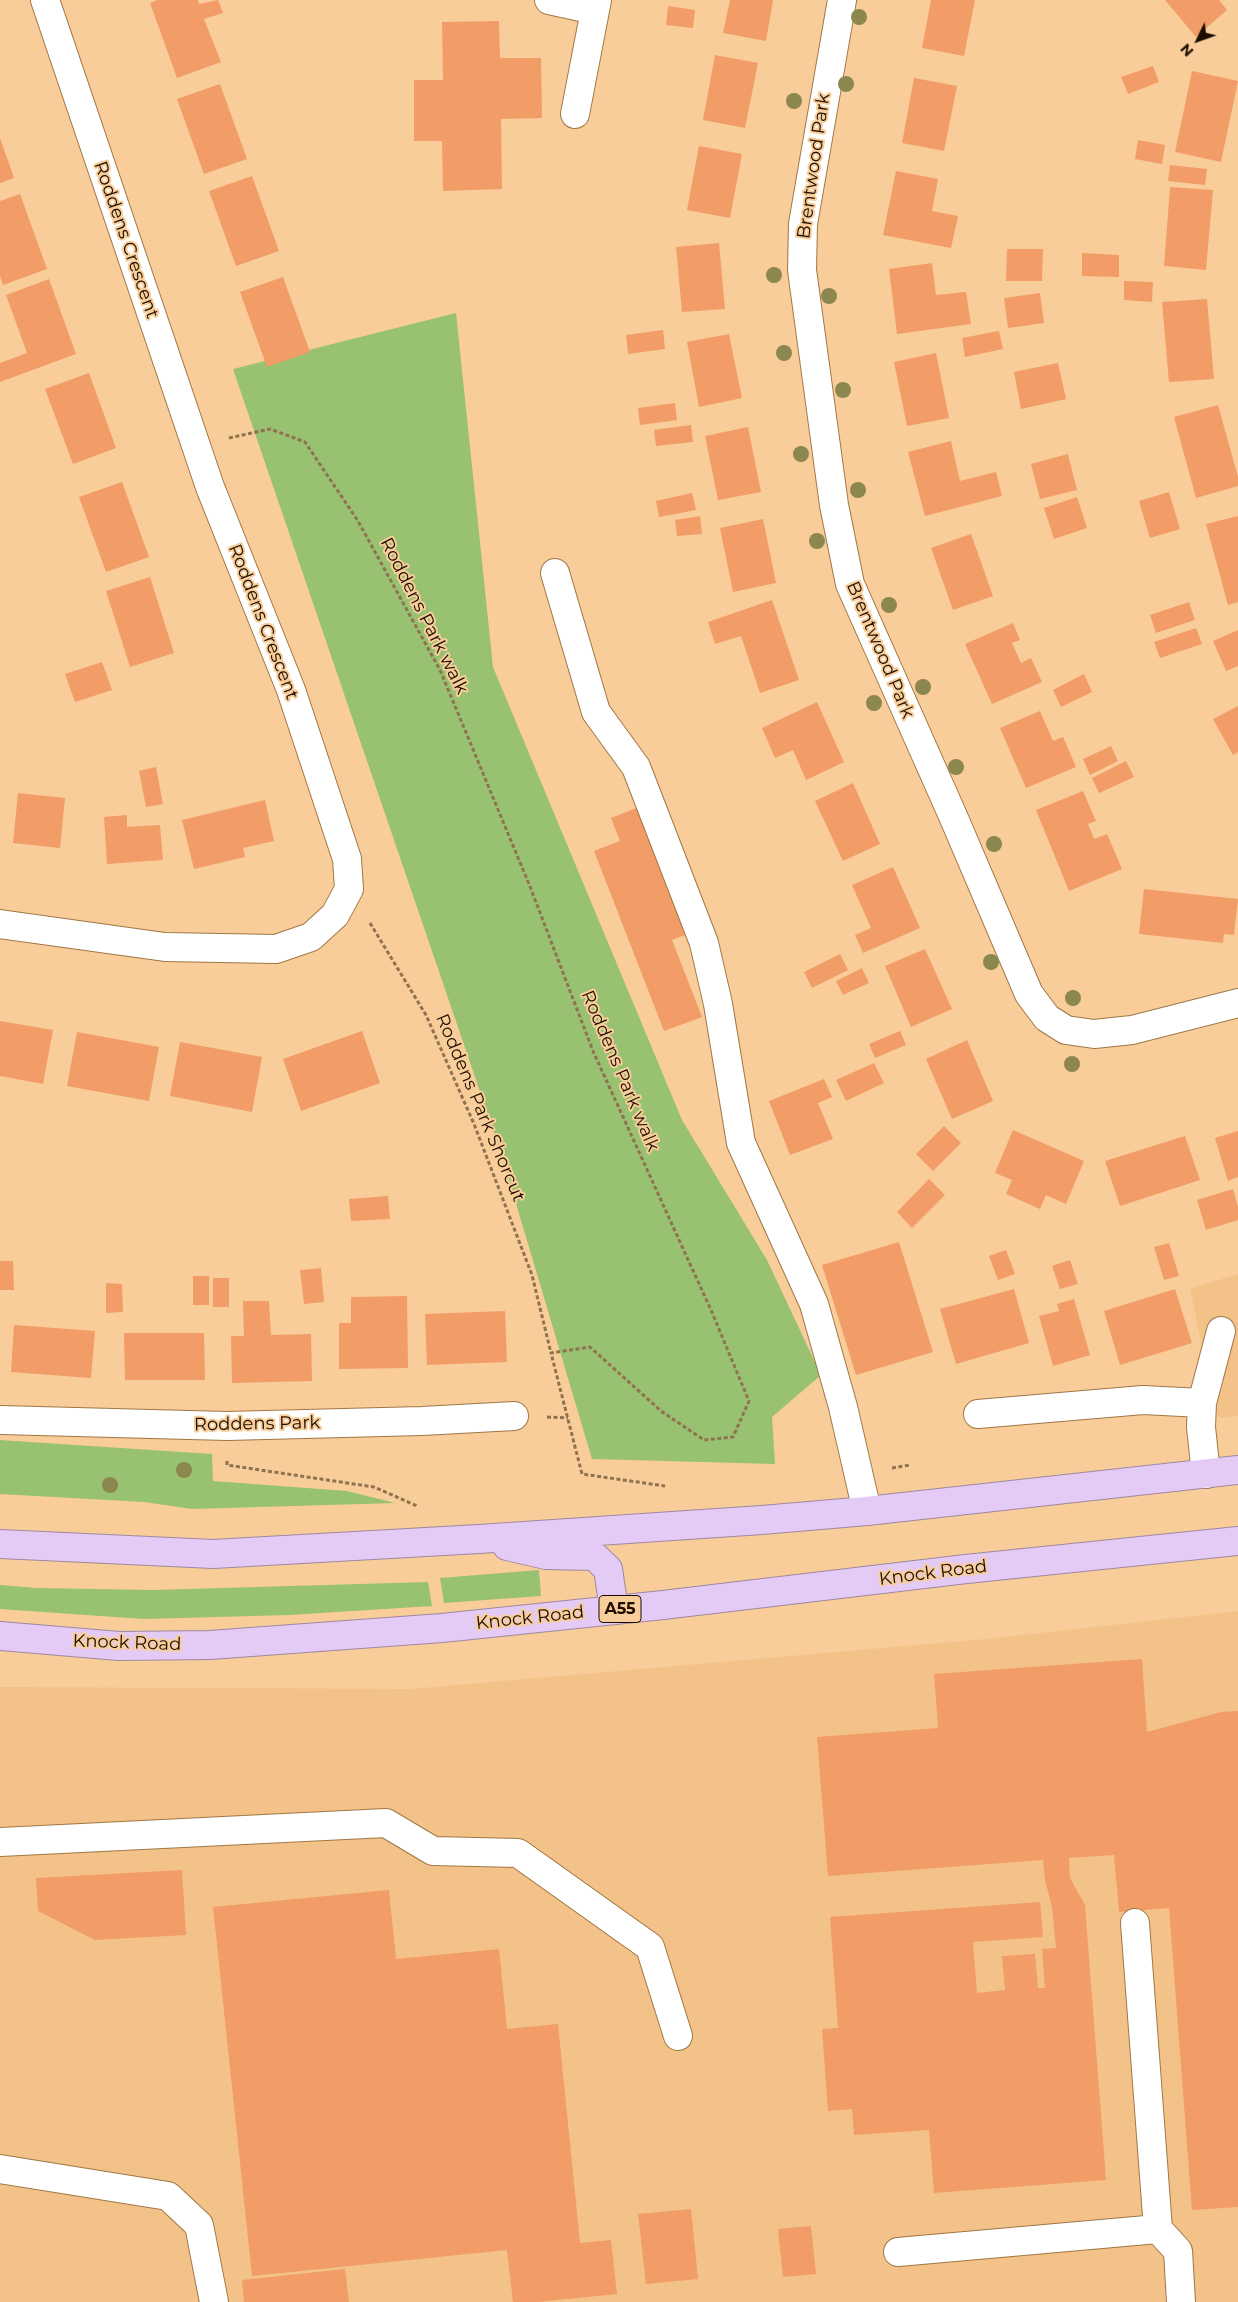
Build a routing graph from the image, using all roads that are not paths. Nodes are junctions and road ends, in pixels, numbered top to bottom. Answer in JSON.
{"nodes":[{"id":1,"x":44,"y":0,"type":"edge"},
{"id":2,"x":549,"y":0,"type":"edge"},
{"id":3,"x":842,"y":0,"type":"edge"},
{"id":4,"x":596,"y":5,"type":"edge"},
{"id":5,"x":574,"y":114,"type":"dead end"},
{"id":6,"x":555,"y":573,"type":"dead end"},
{"id":7,"x":0,"y":924,"type":"edge"},
{"id":8,"x":1238,"y":1003,"type":"edge"},
{"id":9,"x":1221,"y":1331,"type":"dead end"},
{"id":10,"x":1202,"y":1403,"type":"junction"},
{"id":11,"x":978,"y":1414,"type":"dead end"},
{"id":12,"x":514,"y":1416,"type":"dead end"},
{"id":13,"x":0,"y":1420,"type":"edge"},
{"id":14,"x":1238,"y":1470,"type":"edge"},
{"id":15,"x":1206,"y":1474,"type":"junction"},
{"id":16,"x":867,"y":1511,"type":"junction"},
{"id":17,"x":479,"y":1539,"type":"junction"},
{"id":18,"x":1238,"y":1541,"type":"edge"},
{"id":19,"x":0,"y":1544,"type":"edge"},
{"id":20,"x":614,"y":1610,"type":"junction"},
{"id":21,"x":0,"y":1636,"type":"edge"},
{"id":22,"x":0,"y":1842,"type":"edge"},
{"id":23,"x":1134,"y":1923,"type":"dead end"},
{"id":24,"x":678,"y":2036,"type":"dead end"},
{"id":25,"x":0,"y":2169,"type":"edge"},
{"id":26,"x":1158,"y":2229,"type":"junction"},
{"id":27,"x":898,"y":2252,"type":"dead end"},
{"id":28,"x":214,"y":2302,"type":"edge"},
{"id":29,"x":1181,"y":2302,"type":"edge"}],
"edges":[{"from":1,"to":7,"type":"street","name":"Roddens Crescent"},
{"from":2,"to":4,"type":"street"},
{"from":3,"to":8,"type":"street","name":"Brentwood Park"},
{"from":4,"to":5,"type":"street"},
{"from":6,"to":16,"type":"street"},
{"from":9,"to":10,"type":"street"},
{"from":10,"to":11,"type":"street"},
{"from":10,"to":15,"type":"street"},
{"from":12,"to":13,"type":"street","name":"Roddens Park"},
{"from":14,"to":15,"type":"highway"},
{"from":15,"to":16,"type":"highway"},
{"from":16,"to":17,"type":"highway"},
{"from":17,"to":19,"type":"highway"},
{"from":17,"to":20,"type":"highway"},
{"from":18,"to":20,"type":"highway","name":"Knock Road","number":"A55"},
{"from":20,"to":21,"type":"highway","name":"Knock Road","number":"A55"},
{"from":22,"to":24,"type":"street"},
{"from":23,"to":26,"type":"street"},
{"from":25,"to":28,"type":"street"},
{"from":26,"to":27,"type":"street"},
{"from":26,"to":29,"type":"street"}]}
